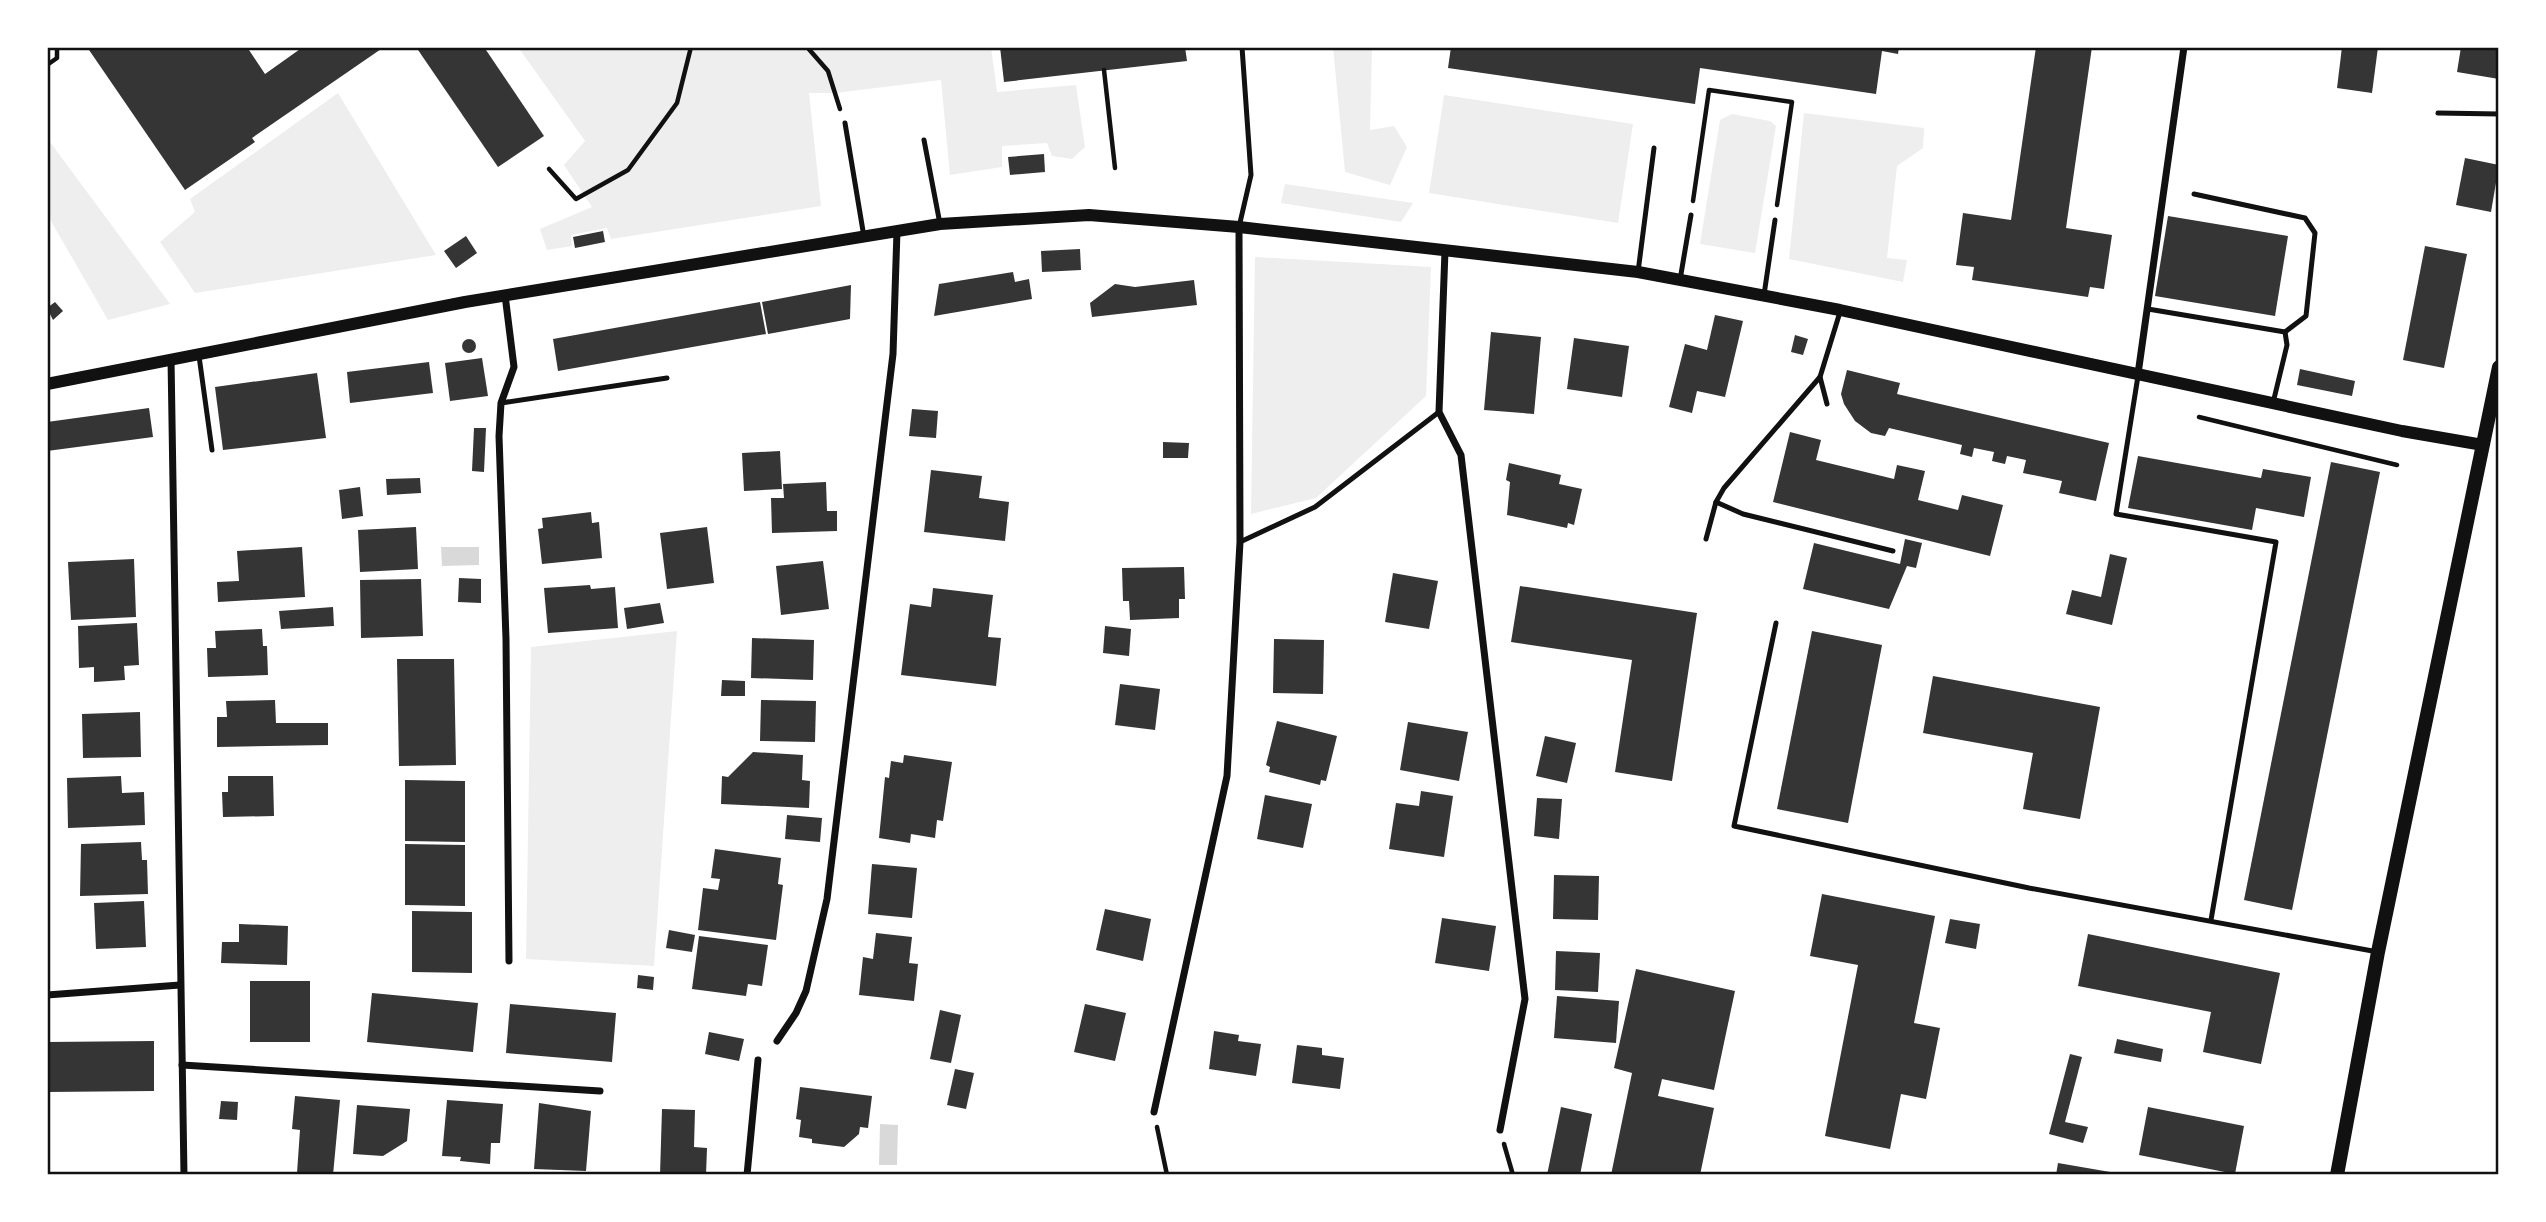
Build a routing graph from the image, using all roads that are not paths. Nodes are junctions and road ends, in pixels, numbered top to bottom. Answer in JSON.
{"nodes":[{"id":1,"x":1242,"y":47,"type":"edge"},
{"id":2,"x":2184,"y":47,"type":"edge"},
{"id":3,"x":2438,"y":113,"type":"dead end"},
{"id":4,"x":2499,"y":114,"type":"edge"},
{"id":5,"x":845,"y":123,"type":"road end"},
{"id":6,"x":924,"y":140,"type":"dead end"},
{"id":7,"x":1654,"y":148,"type":"dead end"},
{"id":8,"x":2194,"y":194,"type":"dead end"},
{"id":9,"x":1691,"y":215,"type":"road end"},
{"id":10,"x":1775,"y":220,"type":"road end"},
{"id":11,"x":940,"y":224,"type":"junction"},
{"id":12,"x":1239,"y":227,"type":"junction"},
{"id":13,"x":897,"y":231,"type":"junction"},
{"id":14,"x":864,"y":237,"type":"junction"},
{"id":15,"x":1445,"y":251,"type":"junction"},
{"id":16,"x":1637,"y":272,"type":"junction"},
{"id":17,"x":1680,"y":280,"type":"junction"},
{"id":18,"x":505,"y":295,"type":"junction"},
{"id":19,"x":1764,"y":295,"type":"junction"},
{"id":20,"x":2148,"y":309,"type":"junction"},
{"id":21,"x":1840,"y":310,"type":"junction"},
{"id":22,"x":2285,"y":331,"type":"junction"},
{"id":23,"x":198,"y":353,"type":"junction"},
{"id":24,"x":171,"y":358,"type":"junction"},
{"id":25,"x":2499,"y":367,"type":"edge"},
{"id":26,"x":2138,"y":374,"type":"junction"},
{"id":27,"x":1820,"y":377,"type":"junction"},
{"id":28,"x":667,"y":378,"type":"dead end"},
{"id":29,"x":47,"y":384,"type":"edge"},
{"id":30,"x":501,"y":403,"type":"junction"},
{"id":31,"x":2273,"y":403,"type":"junction"},
{"id":32,"x":1827,"y":404,"type":"dead end"},
{"id":33,"x":1439,"y":412,"type":"junction"},
{"id":34,"x":2483,"y":445,"type":"junction"},
{"id":35,"x":212,"y":450,"type":"dead end"},
{"id":36,"x":1716,"y":502,"type":"junction"},
{"id":37,"x":1706,"y":539,"type":"dead end"},
{"id":38,"x":1240,"y":542,"type":"junction"},
{"id":39,"x":1893,"y":551,"type":"dead end"},
{"id":40,"x":1776,"y":623,"type":"dead end"},
{"id":41,"x":2211,"y":920,"type":"junction"},
{"id":42,"x":2378,"y":952,"type":"junction"},
{"id":43,"x":509,"y":961,"type":"dead end"},
{"id":44,"x":180,"y":985,"type":"junction"},
{"id":45,"x":47,"y":995,"type":"edge"},
{"id":46,"x":777,"y":1041,"type":"dead end"},
{"id":47,"x":758,"y":1060,"type":"dead end"},
{"id":48,"x":182,"y":1065,"type":"junction"},
{"id":49,"x":600,"y":1091,"type":"dead end"},
{"id":50,"x":1154,"y":1112,"type":"road end"},
{"id":51,"x":1500,"y":1130,"type":"road end"},
{"id":52,"x":184,"y":1175,"type":"edge"},
{"id":53,"x":747,"y":1175,"type":"edge"},
{"id":54,"x":2337,"y":1175,"type":"edge"}],
"edges":[{"from":1,"to":12,"type":"lane"},
{"from":2,"to":20,"type":"street"},
{"from":3,"to":4,"type":"lane"},
{"from":5,"to":14,"type":"lane"},
{"from":6,"to":11,"type":"lane"},
{"from":7,"to":16,"type":"lane"},
{"from":8,"to":22,"type":"lane"},
{"from":9,"to":17,"type":"lane"},
{"from":10,"to":19,"type":"lane"},
{"from":11,"to":12,"type":"street"},
{"from":11,"to":13,"type":"street"},
{"from":12,"to":15,"type":"street"},
{"from":12,"to":38,"type":"street"},
{"from":13,"to":14,"type":"street"},
{"from":13,"to":46,"type":"street"},
{"from":14,"to":18,"type":"street"},
{"from":15,"to":16,"type":"street"},
{"from":15,"to":33,"type":"street"},
{"from":16,"to":17,"type":"street"},
{"from":17,"to":19,"type":"street"},
{"from":18,"to":23,"type":"street"},
{"from":18,"to":30,"type":"street"},
{"from":19,"to":21,"type":"street"},
{"from":20,"to":22,"type":"lane"},
{"from":20,"to":26,"type":"street"},
{"from":21,"to":26,"type":"street"},
{"from":21,"to":27,"type":"lane"},
{"from":22,"to":31,"type":"lane"},
{"from":23,"to":24,"type":"street"},
{"from":23,"to":35,"type":"lane"},
{"from":24,"to":29,"type":"street"},
{"from":24,"to":44,"type":"street"},
{"from":25,"to":34,"type":"main road"},
{"from":26,"to":31,"type":"street"},
{"from":26,"to":41,"type":"lane"},
{"from":27,"to":32,"type":"lane"},
{"from":27,"to":36,"type":"lane"},
{"from":28,"to":30,"type":"lane"},
{"from":30,"to":43,"type":"street"},
{"from":31,"to":34,"type":"street"},
{"from":33,"to":38,"type":"lane"},
{"from":33,"to":51,"type":"street"},
{"from":34,"to":42,"type":"main road"},
{"from":36,"to":37,"type":"lane"},
{"from":36,"to":39,"type":"lane"},
{"from":38,"to":50,"type":"street"},
{"from":40,"to":41,"type":"lane"},
{"from":41,"to":42,"type":"lane"},
{"from":42,"to":54,"type":"main road"},
{"from":44,"to":45,"type":"street"},
{"from":44,"to":48,"type":"street"},
{"from":47,"to":53,"type":"street"},
{"from":48,"to":49,"type":"street"},
{"from":48,"to":52,"type":"street"}]}
